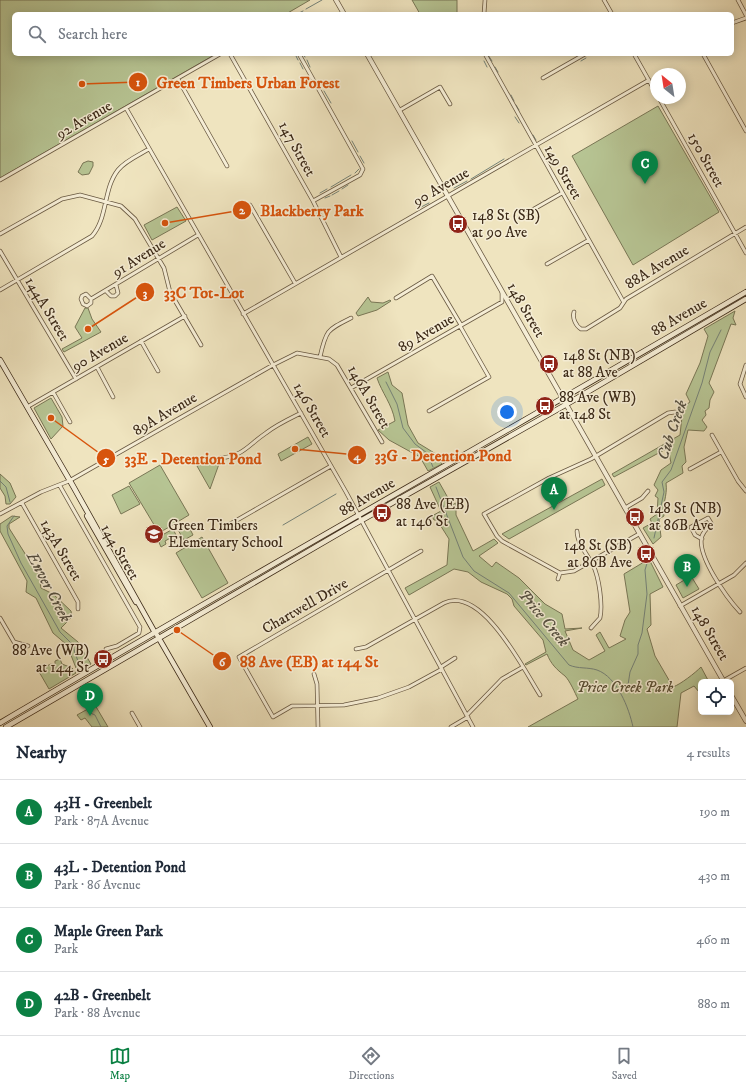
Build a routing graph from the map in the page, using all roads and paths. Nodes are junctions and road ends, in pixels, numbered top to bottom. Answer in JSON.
{"nodes":[{"id":1,"x":336,"y":0,"type":"edge"},
{"id":2,"x":484,"y":0,"type":"edge"},
{"id":3,"x":604,"y":0,"type":"edge"},
{"id":4,"x":738,"y":0,"type":"edge"},
{"id":5,"x":343,"y":12,"type":"edge"},
{"id":6,"x":484,"y":12,"type":"edge"},
{"id":7,"x":611,"y":12,"type":"edge"},
{"id":8,"x":746,"y":15,"type":"edge"},
{"id":9,"x":746,"y":18,"type":"edge"},
{"id":10,"x":734,"y":22,"type":"edge"},
{"id":11,"x":217,"y":56,"type":"edge"},
{"id":12,"x":231,"y":56,"type":"edge"},
{"id":13,"x":300,"y":56,"type":"edge"},
{"id":14,"x":368,"y":56,"type":"edge"},
{"id":15,"x":486,"y":56,"type":"edge"},
{"id":16,"x":582,"y":56,"type":"edge"},
{"id":17,"x":635,"y":56,"type":"edge"},
{"id":18,"x":704,"y":56,"type":"edge"},
{"id":19,"x":543,"y":78,"type":"dead end"},
{"id":20,"x":178,"y":79,"type":"junction"},
{"id":21,"x":649,"y":80,"type":"joint"},
{"id":22,"x":450,"y":104,"type":"dead end"},
{"id":23,"x":662,"y":104,"type":"edge"},
{"id":24,"x":126,"y":108,"type":"junction"},
{"id":25,"x":400,"y":110,"type":"junction"},
{"id":26,"x":746,"y":131,"type":"edge"},
{"id":27,"x":535,"y":145,"type":"junction"},
{"id":28,"x":149,"y":149,"type":"junction"},
{"id":29,"x":227,"y":166,"type":"dead end"},
{"id":30,"x":0,"y":180,"type":"edge"},
{"id":31,"x":562,"y":193,"type":"junction"},
{"id":32,"x":448,"y":196,"type":"junction"},
{"id":33,"x":313,"y":201,"type":"junction"},
{"id":34,"x":105,"y":202,"type":"junction"},
{"id":35,"x":250,"y":204,"type":"dead end"},
{"id":36,"x":520,"y":217,"type":"dead end"},
{"id":37,"x":746,"y":227,"type":"edge"},
{"id":38,"x":0,"y":234,"type":"edge"},
{"id":39,"x":735,"y":234,"type":"junction"},
{"id":40,"x":198,"y":235,"type":"junction"},
{"id":41,"x":589,"y":240,"type":"junction"},
{"id":42,"x":0,"y":251,"type":"edge"},
{"id":43,"x":746,"y":253,"type":"edge"},
{"id":44,"x":341,"y":257,"type":"junction"},
{"id":45,"x":158,"y":258,"type":"junction"},
{"id":46,"x":547,"y":264,"type":"dead end"},
{"id":47,"x":17,"y":280,"type":"junction"},
{"id":48,"x":295,"y":283,"type":"junction"},
{"id":49,"x":116,"y":285,"type":"junction"},
{"id":50,"x":0,"y":290,"type":"edge"},
{"id":51,"x":106,"y":291,"type":"junction"},
{"id":52,"x":502,"y":291,"type":"junction"},
{"id":53,"x":746,"y":292,"type":"edge"},
{"id":54,"x":396,"y":298,"type":"dead end"},
{"id":55,"x":91,"y":299,"type":"dead end"},
{"id":56,"x":746,"y":299,"type":"edge"},
{"id":57,"x":623,"y":301,"type":"junction"},
{"id":58,"x":574,"y":312,"type":"dead end"},
{"id":59,"x":244,"y":314,"type":"junction"},
{"id":60,"x":185,"y":316,"type":"junction"},
{"id":61,"x":351,"y":318,"type":"dead end"},
{"id":62,"x":460,"y":326,"type":"junction"},
{"id":63,"x":141,"y":341,"type":"junction"},
{"id":64,"x":201,"y":345,"type":"dead end"},
{"id":65,"x":320,"y":357,"type":"junction"},
{"id":66,"x":0,"y":360,"type":"edge"},
{"id":67,"x":273,"y":365,"type":"junction"},
{"id":68,"x":746,"y":365,"type":"edge"},
{"id":69,"x":97,"y":367,"type":"junction"},
{"id":70,"x":158,"y":371,"type":"dead end"},
{"id":71,"x":76,"y":379,"type":"junction"},
{"id":72,"x":351,"y":388,"type":"junction"},
{"id":73,"x":53,"y":392,"type":"junction"},
{"id":74,"x":113,"y":396,"type":"dead end"},
{"id":75,"x":746,"y":397,"type":"edge"},
{"id":76,"x":563,"y":399,"type":"junction"},
{"id":77,"x":567,"y":404,"type":"junction"},
{"id":78,"x":27,"y":407,"type":"junction"},
{"id":79,"x":429,"y":412,"type":"dead end"},
{"id":80,"x":675,"y":412,"type":"dead end"},
{"id":81,"x":301,"y":413,"type":"junction"},
{"id":82,"x":70,"y":422,"type":"dead end"},
{"id":83,"x":712,"y":435,"type":"dead end"},
{"id":84,"x":382,"y":442,"type":"dead end"},
{"id":85,"x":721,"y":452,"type":"junction"},
{"id":86,"x":595,"y":456,"type":"junction"},
{"id":87,"x":220,"y":458,"type":"dead end"},
{"id":88,"x":331,"y":466,"type":"junction"},
{"id":89,"x":690,"y":469,"type":"dead end"},
{"id":90,"x":70,"y":482,"type":"junction"},
{"id":91,"x":60,"y":486,"type":"junction"},
{"id":92,"x":648,"y":491,"type":"dead end"},
{"id":93,"x":746,"y":492,"type":"edge"},
{"id":94,"x":22,"y":503,"type":"junction"},
{"id":95,"x":625,"y":508,"type":"junction"},
{"id":96,"x":0,"y":514,"type":"edge"},
{"id":97,"x":359,"y":515,"type":"junction"},
{"id":98,"x":362,"y":520,"type":"junction"},
{"id":99,"x":225,"y":527,"type":"dead end"},
{"id":100,"x":577,"y":531,"type":"dead end"},
{"id":101,"x":639,"y":534,"type":"junction"},
{"id":102,"x":702,"y":539,"type":"junction"},
{"id":103,"x":421,"y":551,"type":"dead end"},
{"id":104,"x":591,"y":561,"type":"junction"},
{"id":105,"x":746,"y":563,"type":"edge"},
{"id":106,"x":388,"y":569,"type":"junction"},
{"id":107,"x":560,"y":573,"type":"junction"},
{"id":108,"x":558,"y":580,"type":"dead end"},
{"id":109,"x":720,"y":584,"type":"junction"},
{"id":110,"x":680,"y":606,"type":"junction"},
{"id":111,"x":78,"y":609,"type":"dead end"},
{"id":112,"x":740,"y":612,"type":"dead end"},
{"id":113,"x":0,"y":618,"type":"edge"},
{"id":114,"x":416,"y":619,"type":"junction"},
{"id":115,"x":591,"y":628,"type":"dead end"},
{"id":116,"x":155,"y":632,"type":"junction"},
{"id":117,"x":158,"y":638,"type":"junction"},
{"id":118,"x":28,"y":646,"type":"dead end"},
{"id":119,"x":106,"y":649,"type":"dead end"},
{"id":120,"x":356,"y":649,"type":"dead end"},
{"id":121,"x":455,"y":658,"type":"dead end"},
{"id":122,"x":523,"y":667,"type":"junction"},
{"id":123,"x":442,"y":668,"type":"junction"},
{"id":124,"x":746,"y":668,"type":"edge"},
{"id":125,"x":314,"y":674,"type":"dead end"},
{"id":126,"x":721,"y":679,"type":"edge"},
{"id":127,"x":728,"y":679,"type":"edge"},
{"id":128,"x":540,"y":695,"type":"dead end"},
{"id":129,"x":734,"y":700,"type":"edge"},
{"id":130,"x":318,"y":706,"type":"junction"},
{"id":131,"x":132,"y":713,"type":"dead end"},
{"id":132,"x":468,"y":716,"type":"junction"},
{"id":133,"x":746,"y":721,"type":"edge"},
{"id":134,"x":0,"y":723,"type":"edge"},
{"id":135,"x":6,"y":727,"type":"edge"},
{"id":136,"x":140,"y":727,"type":"edge"},
{"id":137,"x":210,"y":727,"type":"edge"},
{"id":138,"x":318,"y":727,"type":"edge"},
{"id":139,"x":451,"y":727,"type":"edge"},
{"id":140,"x":474,"y":727,"type":"edge"}],
"edges":[{"from":1,"to":5,"type":"street"},
{"from":2,"to":6,"type":"street"},
{"from":3,"to":7,"type":"street"},
{"from":4,"to":8,"type":"street"},
{"from":9,"to":10,"type":"street"},
{"from":11,"to":20,"type":"street","name":"92 Avenue"},
{"from":12,"to":33,"type":"street","name":"147 Street"},
{"from":13,"to":33,"type":"street"},
{"from":14,"to":25,"type":"street","name":"148 Street"},
{"from":15,"to":27,"type":"street","name":"149 Street"},
{"from":16,"to":19,"type":"street"},
{"from":17,"to":21,"type":"street"},
{"from":18,"to":26,"type":"street"},
{"from":20,"to":24,"type":"street","name":"92 Avenue"},
{"from":20,"to":29,"type":"street"},
{"from":21,"to":27,"type":"street","name":"90 Avenue"},
{"from":22,"to":25,"type":"street"},
{"from":23,"to":39,"type":"street","name":"150 Street"},
{"from":24,"to":28,"type":"street","name":"146 Street"},
{"from":24,"to":30,"type":"street","name":"92 Avenue"},
{"from":25,"to":32,"type":"street","name":"148 Street"},
{"from":27,"to":31,"type":"street","name":"149 Street"},
{"from":27,"to":32,"type":"street","name":"90 Avenue"},
{"from":28,"to":34,"type":"street"},
{"from":28,"to":40,"type":"street","name":"146 Street"},
{"from":31,"to":36,"type":"street"},
{"from":31,"to":41,"type":"street","name":"149 Street"},
{"from":32,"to":44,"type":"street","name":"90 Avenue"},
{"from":32,"to":52,"type":"street","name":"148 Street"},
{"from":33,"to":44,"type":"street","name":"147 Street"},
{"from":34,"to":38,"type":"street"},
{"from":34,"to":45,"type":"street"},
{"from":34,"to":47,"type":"street"},
{"from":35,"to":48,"type":"street"},
{"from":37,"to":39,"type":"street","name":"88A Avenue"},
{"from":39,"to":43,"type":"street","name":"150 Street"},
{"from":39,"to":57,"type":"street","name":"88A Avenue"},
{"from":40,"to":45,"type":"street","name":"91 Avenue"},
{"from":40,"to":59,"type":"street","name":"146 Street"},
{"from":41,"to":46,"type":"street"},
{"from":41,"to":57,"type":"street","name":"149 Street"},
{"from":42,"to":47,"type":"street","name":"144A Street"},
{"from":44,"to":48,"type":"street","name":"90 Avenue"},
{"from":45,"to":49,"type":"street","name":"91 Avenue"},
{"from":45,"to":60,"type":"street"},
{"from":47,"to":50,"type":"street"},
{"from":47,"to":71,"type":"street","name":"144A Street"},
{"from":48,"to":59,"type":"street","name":"90 Avenue"},
{"from":49,"to":51,"type":"street","name":"91 Avenue"},
{"from":49,"to":51,"type":"street"},
{"from":51,"to":55,"type":"street","name":"91 Avenue"},
{"from":52,"to":62,"type":"street","name":"89 Avenue"},
{"from":52,"to":76,"type":"street","name":"148 Street"},
{"from":53,"to":76,"type":"main road","name":"88 Avenue"},
{"from":54,"to":62,"type":"street"},
{"from":56,"to":77,"type":"main road","name":"88 Avenue"},
{"from":57,"to":58,"type":"street","name":"88A Avenue"},
{"from":59,"to":67,"type":"street","name":"146 Street"},
{"from":60,"to":63,"type":"street","name":"90 Avenue"},
{"from":60,"to":64,"type":"street"},
{"from":61,"to":65,"type":"street"},
{"from":62,"to":72,"type":"street","name":"89 Avenue"},
{"from":62,"to":79,"type":"street"},
{"from":63,"to":69,"type":"street","name":"90 Avenue"},
{"from":63,"to":70,"type":"street"},
{"from":65,"to":67,"type":"street","name":"89A Avenue"},
{"from":65,"to":72,"type":"street","name":"146A Street"},
{"from":66,"to":78,"type":"main road","name":"144 Street"},
{"from":67,"to":81,"type":"street","name":"146 Street"},
{"from":67,"to":90,"type":"street","name":"89A Avenue"},
{"from":68,"to":75,"type":"street"},
{"from":69,"to":71,"type":"street","name":"90 Avenue"},
{"from":69,"to":74,"type":"street"},
{"from":71,"to":73,"type":"street","name":"90 Avenue"},
{"from":72,"to":84,"type":"street","name":"146A Street"},
{"from":73,"to":78,"type":"street","name":"90 Avenue"},
{"from":73,"to":82,"type":"street"},
{"from":76,"to":77,"type":"street","name":"148 Street"},
{"from":76,"to":97,"type":"main road","name":"88 Avenue"},
{"from":77,"to":86,"type":"street","name":"148 Street"},
{"from":77,"to":98,"type":"main road","name":"88 Avenue"},
{"from":78,"to":90,"type":"main road","name":"144 Street"},
{"from":80,"to":86,"type":"street"},
{"from":81,"to":87,"type":"street"},
{"from":81,"to":88,"type":"street","name":"146 Street"},
{"from":83,"to":85,"type":"street"},
{"from":85,"to":89,"type":"street"},
{"from":85,"to":93,"type":"street"},
{"from":86,"to":95,"type":"street","name":"148 Street"},
{"from":86,"to":107,"type":"street"},
{"from":88,"to":97,"type":"street","name":"146 Street"},
{"from":88,"to":99,"type":"street"},
{"from":90,"to":91,"type":"street","name":"89A Avenue"},
{"from":90,"to":116,"type":"main road","name":"144 Street"},
{"from":91,"to":94,"type":"street","name":"89A Avenue"},
{"from":91,"to":119,"type":"street"},
{"from":92,"to":95,"type":"street"},
{"from":94,"to":96,"type":"street","name":"89A Avenue"},
{"from":94,"to":111,"type":"street","name":"143A Street"},
{"from":95,"to":101,"type":"street","name":"148 Street"},
{"from":97,"to":98,"type":"street","name":"146 Street"},
{"from":97,"to":116,"type":"main road","name":"88 Avenue"},
{"from":98,"to":106,"type":"street","name":"146 Street"},
{"from":98,"to":117,"type":"main road","name":"88 Avenue"},
{"from":100,"to":104,"type":"street"},
{"from":101,"to":104,"type":"street"},
{"from":101,"to":110,"type":"street","name":"148 Street"},
{"from":102,"to":102,"type":"street"},
{"from":102,"to":109,"type":"street"},
{"from":103,"to":106,"type":"street"},
{"from":104,"to":107,"type":"street"},
{"from":104,"to":115,"type":"street"},
{"from":105,"to":109,"type":"street"},
{"from":106,"to":114,"type":"street","name":"146 Street"},
{"from":106,"to":130,"type":"street","name":"Chartwell Drive"},
{"from":107,"to":108,"type":"street"},
{"from":109,"to":110,"type":"street"},
{"from":109,"to":112,"type":"street"},
{"from":110,"to":126,"type":"street","name":"148 Street"},
{"from":113,"to":118,"type":"street"},
{"from":114,"to":120,"type":"street"},
{"from":114,"to":122,"type":"street"},
{"from":114,"to":123,"type":"street","name":"146 Street"},
{"from":116,"to":117,"type":"main road","name":"144 Street"},
{"from":116,"to":134,"type":"main road","name":"88 Avenue"},
{"from":117,"to":135,"type":"main road","name":"88 Avenue"},
{"from":117,"to":137,"type":"main road","name":"144 Street"},
{"from":121,"to":123,"type":"street","name":"Chartwell Drive"},
{"from":122,"to":128,"type":"street"},
{"from":122,"to":132,"type":"street"},
{"from":123,"to":130,"type":"street","name":"Chartwell Drive"},
{"from":123,"to":132,"type":"street","name":"146 Street"},
{"from":124,"to":127,"type":"street"},
{"from":125,"to":130,"type":"street"},
{"from":129,"to":133,"type":"street"},
{"from":130,"to":138,"type":"street"},
{"from":131,"to":136,"type":"street"},
{"from":132,"to":139,"type":"street"},
{"from":132,"to":140,"type":"street","name":"146 Street"}]}
